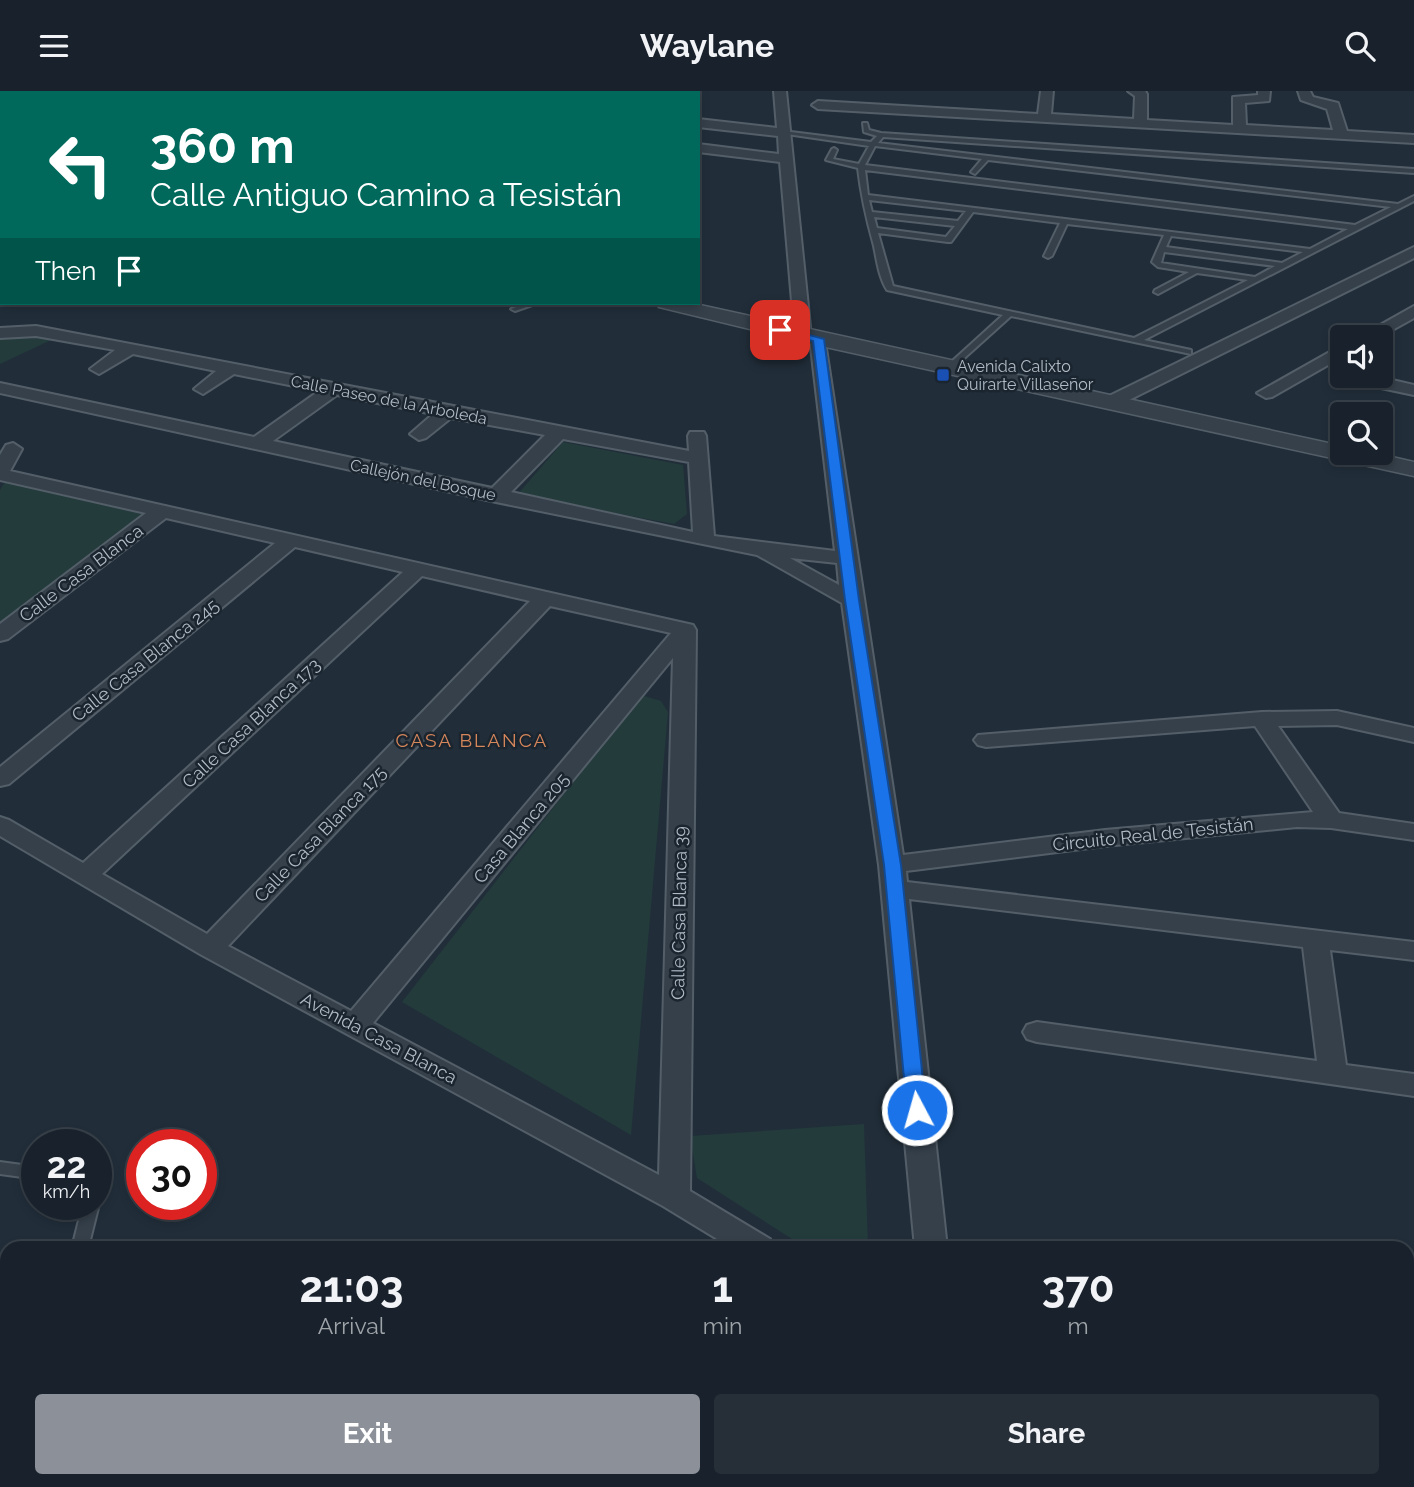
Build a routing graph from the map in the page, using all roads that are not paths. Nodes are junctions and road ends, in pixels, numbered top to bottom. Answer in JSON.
{"nodes":[{"id":1,"x":780,"y":91,"type":"edge"},
{"id":2,"x":859,"y":91,"type":"edge"},
{"id":3,"x":1047,"y":91,"type":"edge"},
{"id":4,"x":1134,"y":91,"type":"edge"},
{"id":5,"x":1264,"y":91,"type":"edge"},
{"id":6,"x":1304,"y":91,"type":"edge"},
{"id":7,"x":818,"y":104,"type":"dead end"},
{"id":8,"x":853,"y":107,"type":"junction"},
{"id":9,"x":1044,"y":118,"type":"junction"},
{"id":10,"x":700,"y":123,"type":"edge"},
{"id":11,"x":1140,"y":123,"type":"junction"},
{"id":12,"x":866,"y":124,"type":"dead end"},
{"id":13,"x":905,"y":125,"type":"dead end"},
{"id":14,"x":944,"y":127,"type":"dead end"},
{"id":15,"x":982,"y":129,"type":"dead end"},
{"id":16,"x":1240,"y":129,"type":"junction"},
{"id":17,"x":1024,"y":132,"type":"dead end"},
{"id":18,"x":783,"y":133,"type":"junction"},
{"id":19,"x":881,"y":135,"type":"junction"},
{"id":20,"x":1341,"y":135,"type":"junction"},
{"id":21,"x":902,"y":136,"type":"junction"},
{"id":22,"x":943,"y":139,"type":"junction"},
{"id":23,"x":1414,"y":139,"type":"edge"},
{"id":24,"x":980,"y":141,"type":"junction"},
{"id":25,"x":873,"y":144,"type":"junction"},
{"id":26,"x":1021,"y":144,"type":"junction"},
{"id":27,"x":700,"y":148,"type":"edge"},
{"id":28,"x":834,"y":150,"type":"dead end"},
{"id":29,"x":1166,"y":154,"type":"junction"},
{"id":30,"x":986,"y":157,"type":"junction"},
{"id":31,"x":785,"y":159,"type":"junction"},
{"id":32,"x":1162,"y":166,"type":"dead end"},
{"id":33,"x":861,"y":167,"type":"junction"},
{"id":34,"x":1346,"y":168,"type":"junction"},
{"id":35,"x":1414,"y":171,"type":"edge"},
{"id":36,"x":975,"y":172,"type":"dead end"},
{"id":37,"x":1414,"y":179,"type":"edge"},
{"id":38,"x":865,"y":197,"type":"junction"},
{"id":39,"x":1414,"y":198,"type":"edge"},
{"id":40,"x":1399,"y":206,"type":"junction"},
{"id":41,"x":971,"y":210,"type":"junction"},
{"id":42,"x":870,"y":214,"type":"junction"},
{"id":43,"x":1065,"y":221,"type":"junction"},
{"id":44,"x":961,"y":223,"type":"junction"},
{"id":45,"x":1358,"y":227,"type":"junction"},
{"id":46,"x":873,"y":230,"type":"junction"},
{"id":47,"x":1168,"y":234,"type":"junction"},
{"id":48,"x":1161,"y":249,"type":"junction"},
{"id":49,"x":1311,"y":251,"type":"junction"},
{"id":50,"x":1414,"y":252,"type":"edge"},
{"id":51,"x":1048,"y":256,"type":"dead end"},
{"id":52,"x":1283,"y":265,"type":"junction"},
{"id":53,"x":1194,"y":272,"type":"junction"},
{"id":54,"x":1255,"y":279,"type":"junction"},
{"id":55,"x":1157,"y":292,"type":"dead end"},
{"id":56,"x":528,"y":305,"type":"edge"},
{"id":57,"x":675,"y":305,"type":"edge"},
{"id":58,"x":515,"y":309,"type":"dead end"},
{"id":59,"x":1412,"y":313,"type":"edge"},
{"id":60,"x":1008,"y":315,"type":"junction"},
{"id":61,"x":1389,"y":325,"type":"edge"},
{"id":62,"x":0,"y":333,"type":"edge"},
{"id":63,"x":811,"y":337,"type":"junction"},
{"id":64,"x":1135,"y":341,"type":"junction"},
{"id":65,"x":130,"y":348,"type":"junction"},
{"id":66,"x":1188,"y":352,"type":"dead end"},
{"id":67,"x":1330,"y":357,"type":"edge"},
{"id":68,"x":951,"y":367,"type":"junction"},
{"id":69,"x":1310,"y":368,"type":"junction"},
{"id":70,"x":99,"y":369,"type":"dead end"},
{"id":71,"x":230,"y":369,"type":"junction"},
{"id":72,"x":1330,"y":372,"type":"edge"},
{"id":73,"x":1393,"y":385,"type":"edge"},
{"id":74,"x":0,"y":388,"type":"edge"},
{"id":75,"x":202,"y":389,"type":"dead end"},
{"id":76,"x":334,"y":389,"type":"junction"},
{"id":77,"x":1414,"y":390,"type":"edge"},
{"id":78,"x":1266,"y":393,"type":"dead end"},
{"id":79,"x":1111,"y":402,"type":"junction"},
{"id":80,"x":448,"y":412,"type":"junction"},
{"id":81,"x":558,"y":433,"type":"junction"},
{"id":82,"x":419,"y":435,"type":"dead end"},
{"id":83,"x":697,"y":436,"type":"dead end"},
{"id":84,"x":257,"y":444,"type":"junction"},
{"id":85,"x":13,"y":449,"type":"dead end"},
{"id":86,"x":697,"y":458,"type":"junction"},
{"id":87,"x":1414,"y":469,"type":"edge"},
{"id":88,"x":0,"y":473,"type":"edge"},
{"id":89,"x":496,"y":496,"type":"junction"},
{"id":90,"x":162,"y":511,"type":"junction"},
{"id":91,"x":291,"y":540,"type":"junction"},
{"id":92,"x":704,"y":540,"type":"junction"},
{"id":93,"x":756,"y":549,"type":"junction"},
{"id":94,"x":848,"y":558,"type":"junction"},
{"id":95,"x":418,"y":569,"type":"junction"},
{"id":96,"x":545,"y":598,"type":"junction"},
{"id":97,"x":852,"y":600,"type":"junction"},
{"id":98,"x":685,"y":630,"type":"junction"},
{"id":99,"x":0,"y":634,"type":"edge"},
{"id":100,"x":1262,"y":719,"type":"junction"},
{"id":101,"x":1414,"y":736,"type":"edge"},
{"id":102,"x":986,"y":740,"type":"dead end"},
{"id":103,"x":0,"y":779,"type":"edge"},
{"id":104,"x":1332,"y":820,"type":"junction"},
{"id":105,"x":0,"y":825,"type":"edge"},
{"id":106,"x":1414,"y":832,"type":"edge"},
{"id":107,"x":85,"y":876,"type":"junction"},
{"id":108,"x":893,"y":877,"type":"junction"},
{"id":109,"x":1315,"y":938,"type":"junction"},
{"id":110,"x":210,"y":948,"type":"junction"},
{"id":111,"x":1414,"y":951,"type":"edge"},
{"id":112,"x":355,"y":1025,"type":"junction"},
{"id":113,"x":1037,"y":1032,"type":"dead end"},
{"id":114,"x":1333,"y":1074,"type":"junction"},
{"id":115,"x":1414,"y":1085,"type":"edge"},
{"id":116,"x":0,"y":1168,"type":"edge"},
{"id":117,"x":21,"y":1171,"type":"edge"},
{"id":118,"x":674,"y":1197,"type":"junction"},
{"id":119,"x":87,"y":1220,"type":"edge"},
{"id":120,"x":82,"y":1241,"type":"edge"},
{"id":121,"x":747,"y":1241,"type":"edge"},
{"id":122,"x":929,"y":1241,"type":"edge"}],
"edges":[{"from":1,"to":18,"type":"street"},
{"from":2,"to":8,"type":"street"},
{"from":3,"to":9,"type":"street"},
{"from":4,"to":11,"type":"street"},
{"from":5,"to":16,"type":"street"},
{"from":6,"to":20,"type":"street"},
{"from":7,"to":8,"type":"street"},
{"from":8,"to":9,"type":"street"},
{"from":9,"to":11,"type":"street"},
{"from":10,"to":18,"type":"street"},
{"from":11,"to":16,"type":"street"},
{"from":12,"to":19,"type":"lane"},
{"from":13,"to":21,"type":"lane"},
{"from":14,"to":22,"type":"lane"},
{"from":15,"to":24,"type":"lane"},
{"from":16,"to":20,"type":"street"},
{"from":17,"to":26,"type":"lane"},
{"from":18,"to":25,"type":"lane"},
{"from":18,"to":31,"type":"street"},
{"from":19,"to":21,"type":"lane"},
{"from":19,"to":25,"type":"lane"},
{"from":20,"to":23,"type":"street"},
{"from":21,"to":22,"type":"lane"},
{"from":22,"to":24,"type":"lane"},
{"from":24,"to":26,"type":"lane"},
{"from":25,"to":30,"type":"lane"},
{"from":25,"to":33,"type":"lane"},
{"from":26,"to":29,"type":"lane"},
{"from":27,"to":31,"type":"street"},
{"from":28,"to":33,"type":"lane"},
{"from":29,"to":32,"type":"lane"},
{"from":29,"to":34,"type":"lane"},
{"from":30,"to":36,"type":"lane"},
{"from":30,"to":40,"type":"lane"},
{"from":31,"to":63,"type":"street"},
{"from":33,"to":38,"type":"lane"},
{"from":33,"to":45,"type":"lane"},
{"from":34,"to":35,"type":"lane"},
{"from":34,"to":37,"type":"lane"},
{"from":38,"to":41,"type":"lane"},
{"from":38,"to":42,"type":"lane"},
{"from":39,"to":40,"type":"lane"},
{"from":40,"to":45,"type":"lane"},
{"from":41,"to":43,"type":"lane"},
{"from":41,"to":44,"type":"lane"},
{"from":42,"to":44,"type":"lane"},
{"from":42,"to":46,"type":"lane"},
{"from":43,"to":47,"type":"lane"},
{"from":43,"to":51,"type":"lane"},
{"from":44,"to":46,"type":"lane"},
{"from":45,"to":49,"type":"lane"},
{"from":46,"to":60,"type":"lane"},
{"from":47,"to":48,"type":"lane"},
{"from":47,"to":49,"type":"lane"},
{"from":48,"to":52,"type":"lane"},
{"from":48,"to":53,"type":"lane"},
{"from":49,"to":52,"type":"lane"},
{"from":50,"to":79,"type":"street"},
{"from":52,"to":54,"type":"lane"},
{"from":53,"to":54,"type":"lane"},
{"from":53,"to":55,"type":"lane"},
{"from":54,"to":64,"type":"lane"},
{"from":56,"to":58,"type":"lane"},
{"from":57,"to":63,"type":"street"},
{"from":59,"to":61,"type":"street"},
{"from":60,"to":64,"type":"lane"},
{"from":60,"to":68,"type":"lane"},
{"from":62,"to":65,"type":"street","name":"Calle Paseo de la Arboleda"},
{"from":63,"to":68,"type":"street"},
{"from":63,"to":94,"type":"street"},
{"from":64,"to":66,"type":"lane"},
{"from":65,"to":70,"type":"street"},
{"from":65,"to":71,"type":"street","name":"Calle Paseo de la Arboleda"},
{"from":67,"to":69,"type":"street"},
{"from":68,"to":79,"type":"street"},
{"from":69,"to":72,"type":"street"},
{"from":69,"to":78,"type":"street"},
{"from":71,"to":75,"type":"street"},
{"from":71,"to":76,"type":"street","name":"Calle Paseo de la Arboleda"},
{"from":73,"to":77,"type":"street"},
{"from":74,"to":84,"type":"street","name":"Callejón del Bosque"},
{"from":76,"to":80,"type":"street","name":"Calle Paseo de la Arboleda"},
{"from":76,"to":84,"type":"street"},
{"from":79,"to":87,"type":"street"},
{"from":80,"to":81,"type":"street","name":"Calle Paseo de la Arboleda"},
{"from":80,"to":82,"type":"street"},
{"from":81,"to":86,"type":"street","name":"Calle Paseo de la Arboleda"},
{"from":81,"to":89,"type":"street"},
{"from":83,"to":86,"type":"street"},
{"from":84,"to":89,"type":"street","name":"Callejón del Bosque"},
{"from":85,"to":88,"type":"street"},
{"from":86,"to":92,"type":"street"},
{"from":88,"to":90,"type":"street"},
{"from":89,"to":92,"type":"street","name":"Callejón del Bosque"},
{"from":90,"to":91,"type":"street"},
{"from":90,"to":99,"type":"street","name":"Calle Casa Blanca"},
{"from":91,"to":95,"type":"street"},
{"from":91,"to":103,"type":"street","name":"Calle Casa Blanca 245"},
{"from":92,"to":93,"type":"street","name":"Callejón del Bosque"},
{"from":93,"to":94,"type":"street","name":"Callejón del Bosque"},
{"from":93,"to":97,"type":"street"},
{"from":94,"to":97,"type":"street"},
{"from":95,"to":96,"type":"street"},
{"from":95,"to":107,"type":"street","name":"Calle Casa Blanca 173"},
{"from":96,"to":98,"type":"street"},
{"from":96,"to":110,"type":"street","name":"Calle Casa Blanca 175"},
{"from":97,"to":108,"type":"street"},
{"from":98,"to":112,"type":"street","name":"Casa Blanca 205"},
{"from":98,"to":118,"type":"street","name":"Calle Casa Blanca 39"},
{"from":100,"to":101,"type":"street"},
{"from":100,"to":102,"type":"street"},
{"from":100,"to":104,"type":"street"},
{"from":104,"to":106,"type":"street","name":"Circuito Real de Tesistán"},
{"from":104,"to":108,"type":"street","name":"Circuito Real de Tesistán"},
{"from":105,"to":107,"type":"street","name":"Avenida Casa Blanca"},
{"from":107,"to":110,"type":"street","name":"Avenida Casa Blanca"},
{"from":108,"to":109,"type":"street"},
{"from":108,"to":122,"type":"street"},
{"from":109,"to":111,"type":"street"},
{"from":109,"to":114,"type":"street"},
{"from":110,"to":112,"type":"street","name":"Avenida Casa Blanca"},
{"from":112,"to":118,"type":"street","name":"Avenida Casa Blanca"},
{"from":113,"to":114,"type":"street"},
{"from":114,"to":115,"type":"street"},
{"from":116,"to":117,"type":"lane"},
{"from":118,"to":121,"type":"street","name":"Avenida Casa Blanca"},
{"from":119,"to":120,"type":"lane"}]}
